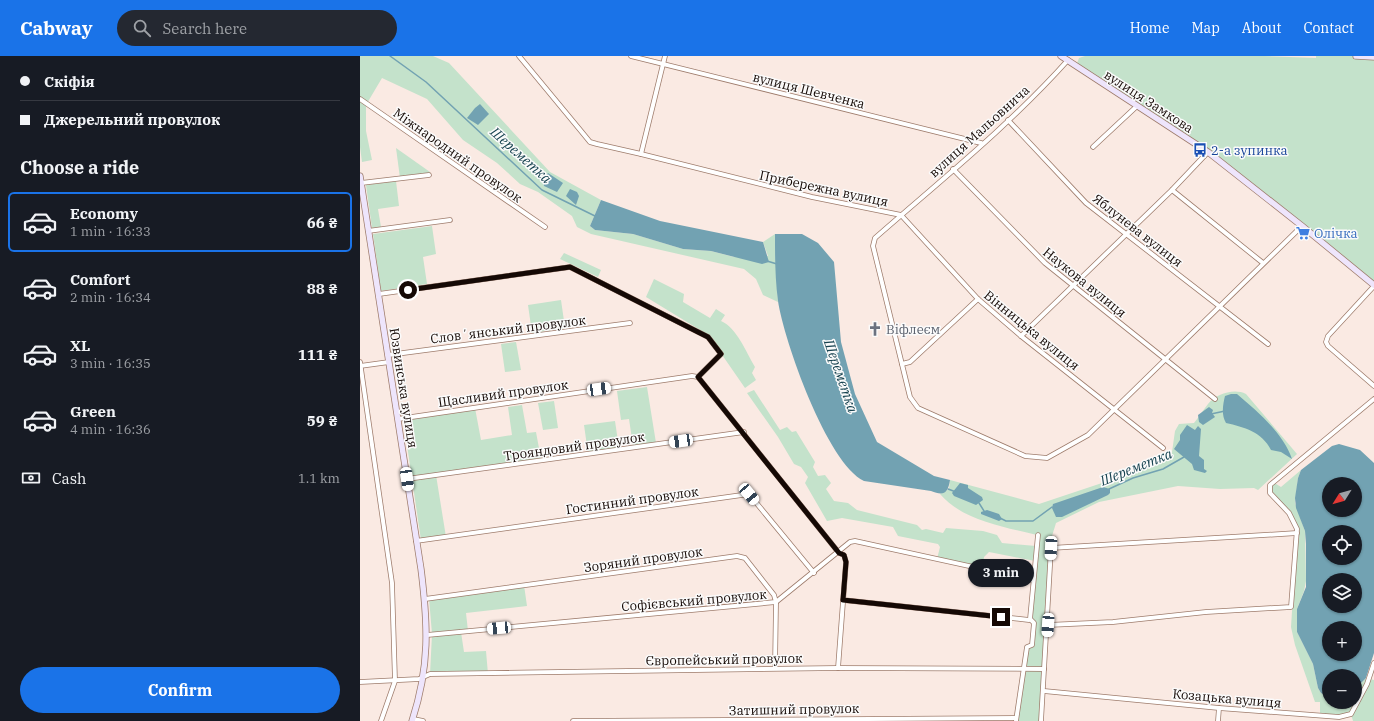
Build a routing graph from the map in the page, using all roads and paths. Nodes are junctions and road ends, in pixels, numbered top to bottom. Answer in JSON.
{"nodes":[{"id":1,"x":519,"y":56,"type":"edge"},
{"id":2,"x":631,"y":56,"type":"edge"},
{"id":3,"x":665,"y":56,"type":"edge"},
{"id":4,"x":1061,"y":56,"type":"edge"},
{"id":5,"x":1356,"y":56,"type":"edge"},
{"id":6,"x":1374,"y":57,"type":"edge"},
{"id":7,"x":1068,"y":60,"type":"junction"},
{"id":8,"x":663,"y":63,"type":"junction"},
{"id":9,"x":360,"y":99,"type":"edge"},
{"id":10,"x":1137,"y":106,"type":"junction"},
{"id":11,"x":1008,"y":120,"type":"junction"},
{"id":12,"x":981,"y":144,"type":"junction"},
{"id":13,"x":1093,"y":148,"type":"dead end"},
{"id":14,"x":1208,"y":152,"type":"junction"},
{"id":15,"x":641,"y":154,"type":"junction"},
{"id":16,"x":953,"y":169,"type":"junction"},
{"id":17,"x":429,"y":175,"type":"dead end"},
{"id":18,"x":360,"y":176,"type":"edge"},
{"id":19,"x":361,"y":183,"type":"junction"},
{"id":20,"x":1172,"y":190,"type":"junction"},
{"id":21,"x":901,"y":215,"type":"junction"},
{"id":22,"x":450,"y":220,"type":"dead end"},
{"id":23,"x":1302,"y":226,"type":"junction"},
{"id":24,"x":545,"y":227,"type":"dead end"},
{"id":25,"x":368,"y":231,"type":"junction"},
{"id":26,"x":1127,"y":233,"type":"junction"},
{"id":27,"x":1263,"y":263,"type":"junction"},
{"id":28,"x":1073,"y":285,"type":"junction"},
{"id":29,"x":1374,"y":285,"type":"edge"},
{"id":30,"x":379,"y":294,"type":"junction"},
{"id":31,"x":978,"y":299,"type":"junction"},
{"id":32,"x":1220,"y":306,"type":"junction"},
{"id":33,"x":630,"y":323,"type":"dead end"},
{"id":34,"x":1020,"y":336,"type":"junction"},
{"id":35,"x":1268,"y":344,"type":"dead end"},
{"id":36,"x":388,"y":355,"type":"junction"},
{"id":37,"x":1165,"y":360,"type":"junction"},
{"id":38,"x":389,"y":362,"type":"junction"},
{"id":39,"x":902,"y":364,"type":"junction"},
{"id":40,"x":361,"y":365,"type":"edge"},
{"id":41,"x":698,"y":377,"type":"junction"},
{"id":42,"x":1374,"y":386,"type":"edge"},
{"id":43,"x":1374,"y":399,"type":"edge"},
{"id":44,"x":1215,"y":400,"type":"dead end"},
{"id":45,"x":1115,"y":409,"type":"junction"},
{"id":46,"x":398,"y":419,"type":"junction"},
{"id":47,"x":744,"y":432,"type":"junction"},
{"id":48,"x":1163,"y":448,"type":"dead end"},
{"id":49,"x":407,"y":479,"type":"junction"},
{"id":50,"x":1297,"y":533,"type":"junction"},
{"id":51,"x":1038,"y":535,"type":"dead end"},
{"id":52,"x":416,"y":541,"type":"junction"},
{"id":53,"x":839,"y":553,"type":"junction"},
{"id":54,"x":814,"y":573,"type":"junction"},
{"id":55,"x":1033,"y":580,"type":"junction"},
{"id":56,"x":425,"y":599,"type":"junction"},
{"id":57,"x":843,"y":600,"type":"junction"},
{"id":58,"x":776,"y":602,"type":"junction"},
{"id":59,"x":1029,"y":620,"type":"dead end"},
{"id":60,"x":1048,"y":625,"type":"junction"},
{"id":61,"x":427,"y":635,"type":"junction"},
{"id":62,"x":1374,"y":662,"type":"edge"},
{"id":63,"x":775,"y":668,"type":"junction"},
{"id":64,"x":838,"y":668,"type":"junction"},
{"id":65,"x":1024,"y":668,"type":"junction"},
{"id":66,"x":1044,"y":669,"type":"junction"},
{"id":67,"x":424,"y":676,"type":"junction"},
{"id":68,"x":395,"y":681,"type":"junction"},
{"id":69,"x":360,"y":682,"type":"edge"},
{"id":70,"x":1044,"y":691,"type":"junction"},
{"id":71,"x":1219,"y":708,"type":"junction"},
{"id":72,"x":1016,"y":719,"type":"edge"},
{"id":73,"x":413,"y":720,"type":"edge"},
{"id":74,"x":381,"y":721,"type":"edge"},
{"id":75,"x":423,"y":721,"type":"edge"},
{"id":76,"x":573,"y":721,"type":"edge"},
{"id":77,"x":1041,"y":721,"type":"edge"},
{"id":78,"x":1218,"y":721,"type":"edge"}],
"edges":[{"from":1,"to":15,"type":"street","name":"Прибережна вулиця"},
{"from":2,"to":8,"type":"street","name":"вулиця Шевченка"},
{"from":3,"to":8,"type":"street"},
{"from":4,"to":7,"type":"main road","name":"вулиця Замкова"},
{"from":5,"to":6,"type":"main road"},
{"from":7,"to":10,"type":"main road","name":"вулиця Замкова"},
{"from":7,"to":11,"type":"street","name":"вулиця Мальовнича"},
{"from":8,"to":12,"type":"street","name":"вулиця Шевченка"},
{"from":8,"to":15,"type":"street"},
{"from":9,"to":24,"type":"street","name":"Міжнародний провулок"},
{"from":10,"to":13,"type":"street"},
{"from":10,"to":14,"type":"main road","name":"вулиця Замкова"},
{"from":11,"to":12,"type":"street","name":"вулиця Мальовнича"},
{"from":11,"to":26,"type":"street","name":"Яблунева вулиця"},
{"from":12,"to":16,"type":"street","name":"вулиця Мальовнича"},
{"from":14,"to":20,"type":"street"},
{"from":14,"to":23,"type":"main road","name":"вулиця Замкова"},
{"from":15,"to":21,"type":"street","name":"Прибережна вулиця"},
{"from":16,"to":21,"type":"street","name":"вулиця Мальовнича"},
{"from":16,"to":28,"type":"street","name":"Наукова вулиця"},
{"from":17,"to":19,"type":"street"},
{"from":18,"to":19,"type":"main road","name":"Юзвинська вулиця"},
{"from":19,"to":25,"type":"main road","name":"Юзвинська вулиця"},
{"from":20,"to":26,"type":"street"},
{"from":20,"to":27,"type":"street"},
{"from":21,"to":31,"type":"street","name":"Вінницька вулиця"},
{"from":21,"to":39,"type":"street","name":"Прибережна вулиця"},
{"from":22,"to":25,"type":"street"},
{"from":23,"to":27,"type":"street","name":"Прибережна вулиця"},
{"from":23,"to":29,"type":"main road","name":"вулиця Замкова"},
{"from":25,"to":30,"type":"main road","name":"Юзвинська вулиця"},
{"from":26,"to":28,"type":"street"},
{"from":26,"to":32,"type":"street","name":"Яблунева вулиця"},
{"from":27,"to":32,"type":"street","name":"Прибережна вулиця"},
{"from":28,"to":34,"type":"street"},
{"from":28,"to":37,"type":"street","name":"Наукова вулиця"},
{"from":29,"to":42,"type":"street"},
{"from":30,"to":36,"type":"main road","name":"Юзвинська вулиця"},
{"from":30,"to":41,"type":"street"},
{"from":31,"to":34,"type":"street","name":"Вінницька вулиця"},
{"from":31,"to":39,"type":"street"},
{"from":32,"to":35,"type":"street","name":"Яблунева вулиця"},
{"from":32,"to":37,"type":"street","name":"Прибережна вулиця"},
{"from":33,"to":36,"type":"street","name":"Словʼянський провулок"},
{"from":34,"to":45,"type":"street","name":"Вінницька вулиця"},
{"from":36,"to":38,"type":"main road","name":"Юзвинська вулиця"},
{"from":37,"to":44,"type":"street","name":"Наукова вулиця"},
{"from":37,"to":45,"type":"street","name":"Прибережна вулиця"},
{"from":38,"to":40,"type":"street"},
{"from":38,"to":46,"type":"main road","name":"Юзвинська вулиця"},
{"from":39,"to":45,"type":"street","name":"Прибережна вулиця"},
{"from":40,"to":68,"type":"street"},
{"from":41,"to":46,"type":"street","name":"Щасливий провулок"},
{"from":41,"to":47,"type":"street"},
{"from":43,"to":50,"type":"street"},
{"from":45,"to":48,"type":"street","name":"Вінницька вулиця"},
{"from":46,"to":49,"type":"main road","name":"Юзвинська вулиця"},
{"from":47,"to":49,"type":"street","name":"Трояндовий провулок"},
{"from":47,"to":53,"type":"street"},
{"from":49,"to":52,"type":"main road","name":"Юзвинська вулиця"},
{"from":50,"to":60,"type":"street"},
{"from":50,"to":60,"type":"street"},
{"from":51,"to":55,"type":"street"},
{"from":52,"to":54,"type":"street","name":"Гостинний провулок"},
{"from":52,"to":56,"type":"main road","name":"Юзвинська вулиця"},
{"from":53,"to":54,"type":"street","name":"Софієвський провулок"},
{"from":53,"to":55,"type":"street","name":"Софієвський провулок"},
{"from":53,"to":57,"type":"street"},
{"from":54,"to":58,"type":"street","name":"Софієвський провулок"},
{"from":55,"to":65,"type":"street"},
{"from":56,"to":58,"type":"street","name":"Зоряний провулок"},
{"from":56,"to":61,"type":"main road","name":"Юзвинська вулиця"},
{"from":57,"to":59,"type":"street"},
{"from":57,"to":64,"type":"street"},
{"from":58,"to":61,"type":"street","name":"Софієвський провулок"},
{"from":58,"to":63,"type":"street"},
{"from":60,"to":66,"type":"street"},
{"from":61,"to":67,"type":"main road","name":"Юзвинська вулиця"},
{"from":62,"to":71,"type":"street","name":"Козацька вулиця"},
{"from":63,"to":64,"type":"street","name":"Європейський провулок"},
{"from":63,"to":67,"type":"street","name":"Європейський провулок"},
{"from":64,"to":65,"type":"street","name":"Європейський провулок"},
{"from":65,"to":66,"type":"street","name":"Європейський провулок"},
{"from":65,"to":72,"type":"street"},
{"from":66,"to":70,"type":"street"},
{"from":67,"to":68,"type":"street","name":"Європейський провулок"},
{"from":67,"to":73,"type":"main road","name":"Юзвинська вулиця"},
{"from":68,"to":69,"type":"street","name":"Європейський провулок"},
{"from":68,"to":74,"type":"street"},
{"from":70,"to":71,"type":"street","name":"Козацька вулиця"},
{"from":70,"to":77,"type":"street"},
{"from":71,"to":78,"type":"street"},
{"from":72,"to":76,"type":"street","name":"Затишний провулок"},
{"from":73,"to":75,"type":"street"}]}
